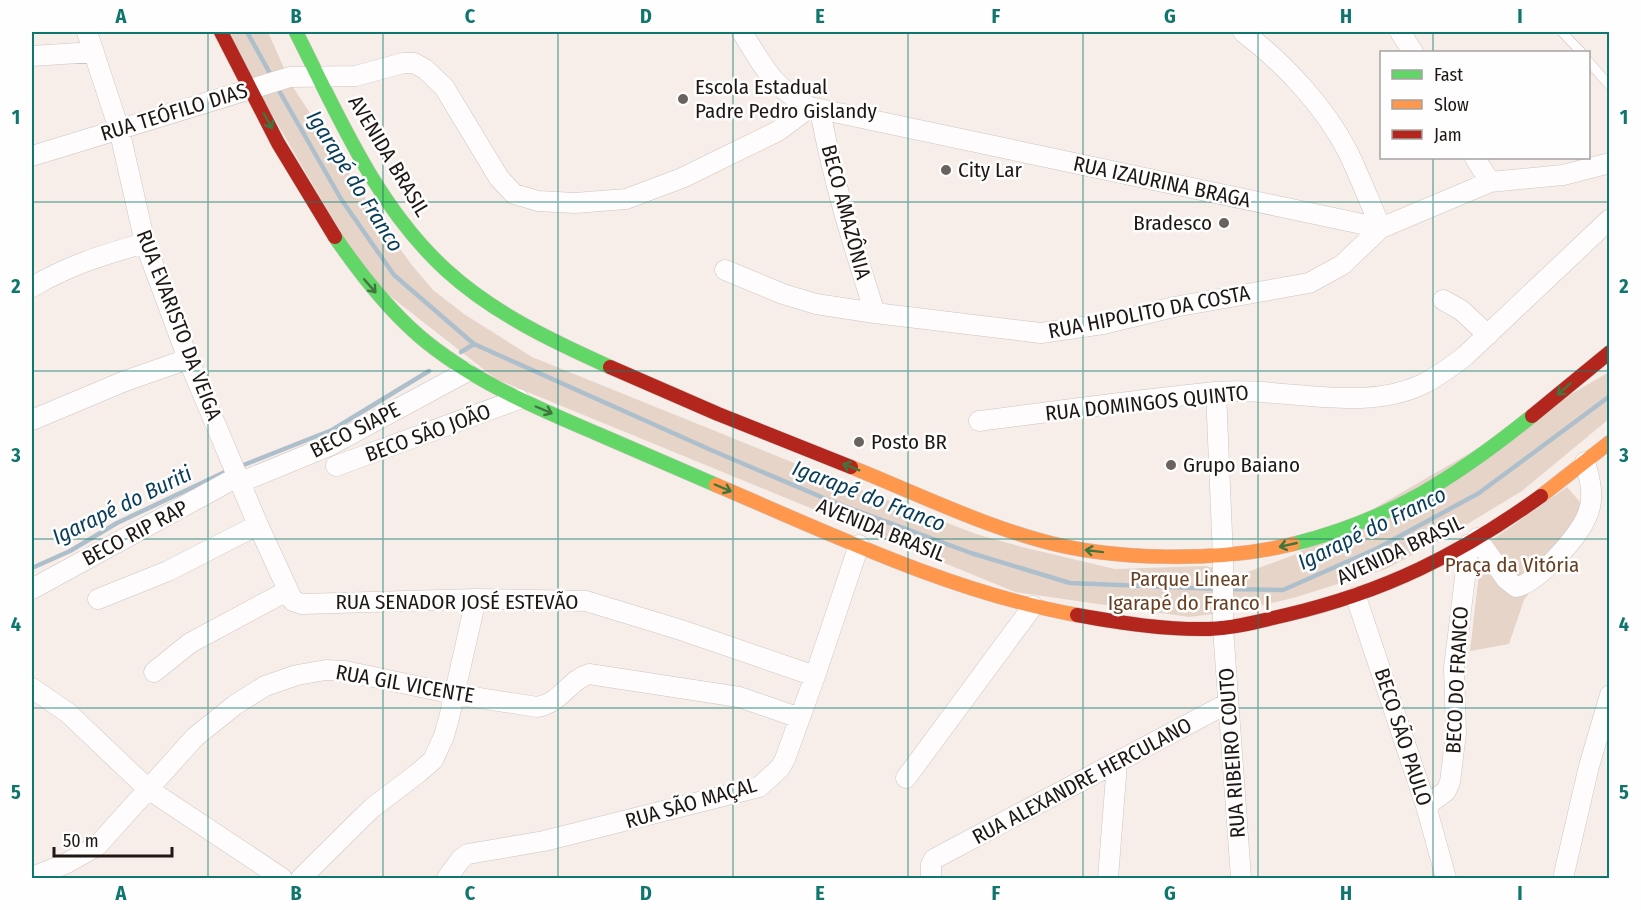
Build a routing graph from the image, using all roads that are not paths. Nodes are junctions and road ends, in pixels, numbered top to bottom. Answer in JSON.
{"nodes":[{"id":1,"x":87,"y":32,"type":"edge"},
{"id":2,"x":222,"y":32,"type":"edge"},
{"id":3,"x":296,"y":32,"type":"edge"},
{"id":4,"x":742,"y":32,"type":"edge"},
{"id":5,"x":1243,"y":32,"type":"edge"},
{"id":6,"x":1400,"y":32,"type":"edge"},
{"id":7,"x":1562,"y":32,"type":"edge"},
{"id":8,"x":1412,"y":51,"type":"edge"},
{"id":9,"x":1580,"y":51,"type":"edge"},
{"id":10,"x":94,"y":52,"type":"junction"},
{"id":11,"x":32,"y":56,"type":"edge"},
{"id":12,"x":1590,"y":64,"type":"edge"},
{"id":13,"x":319,"y":78,"type":"junction"},
{"id":14,"x":1610,"y":86,"type":"edge"},
{"id":15,"x":255,"y":87,"type":"junction"},
{"id":16,"x":815,"y":108,"type":"junction"},
{"id":17,"x":119,"y":129,"type":"junction"},
{"id":18,"x":32,"y":156,"type":"edge"},
{"id":19,"x":1476,"y":159,"type":"edge"},
{"id":20,"x":1610,"y":163,"type":"edge"},
{"id":21,"x":1490,"y":182,"type":"junction"},
{"id":22,"x":1610,"y":219,"type":"edge"},
{"id":23,"x":1381,"y":228,"type":"junction"},
{"id":24,"x":144,"y":243,"type":"junction"},
{"id":25,"x":725,"y":270,"type":"dead end"},
{"id":26,"x":32,"y":287,"type":"edge"},
{"id":27,"x":1443,"y":300,"type":"dead end"},
{"id":28,"x":875,"y":314,"type":"junction"},
{"id":29,"x":1488,"y":335,"type":"junction"},
{"id":30,"x":1610,"y":352,"type":"edge"},
{"id":31,"x":188,"y":359,"type":"junction"},
{"id":32,"x":466,"y":372,"type":"junction"},
{"id":33,"x":1216,"y":392,"type":"junction"},
{"id":34,"x":519,"y":399,"type":"junction"},
{"id":35,"x":32,"y":420,"type":"edge"},
{"id":36,"x":979,"y":421,"type":"dead end"},
{"id":37,"x":1610,"y":442,"type":"edge"},
{"id":38,"x":1586,"y":462,"type":"junction"},
{"id":39,"x":336,"y":466,"type":"dead end"},
{"id":40,"x":240,"y":479,"type":"junction"},
{"id":41,"x":258,"y":525,"type":"junction"},
{"id":42,"x":1473,"y":541,"type":"junction"},
{"id":43,"x":859,"y":545,"type":"junction"},
{"id":44,"x":1223,"y":557,"type":"junction"},
{"id":45,"x":32,"y":589,"type":"edge"},
{"id":46,"x":287,"y":591,"type":"junction"},
{"id":47,"x":1356,"y":597,"type":"junction"},
{"id":48,"x":98,"y":599,"type":"dead end"},
{"id":49,"x":476,"y":600,"type":"junction"},
{"id":50,"x":302,"y":604,"type":"joint"},
{"id":51,"x":1033,"y":606,"type":"junction"},
{"id":52,"x":1223,"y":619,"type":"junction"},
{"id":53,"x":154,"y":672,"type":"dead end"},
{"id":54,"x":815,"y":676,"type":"junction"},
{"id":55,"x":32,"y":688,"type":"edge"},
{"id":56,"x":454,"y":694,"type":"junction"},
{"id":57,"x":1610,"y":695,"type":"edge"},
{"id":58,"x":1228,"y":703,"type":"junction"},
{"id":59,"x":800,"y":718,"type":"junction"},
{"id":60,"x":1117,"y":763,"type":"junction"},
{"id":61,"x":906,"y":778,"type":"dead end"},
{"id":62,"x":148,"y":789,"type":"junction"},
{"id":63,"x":1426,"y":806,"type":"junction"},
{"id":64,"x":32,"y":877,"type":"edge"},
{"id":65,"x":282,"y":879,"type":"edge"},
{"id":66,"x":301,"y":879,"type":"edge"},
{"id":67,"x":447,"y":879,"type":"edge"},
{"id":68,"x":931,"y":879,"type":"edge"},
{"id":69,"x":1108,"y":879,"type":"edge"},
{"id":70,"x":1241,"y":879,"type":"edge"},
{"id":71,"x":1446,"y":879,"type":"edge"},
{"id":72,"x":1563,"y":879,"type":"edge"}],
"edges":[{"from":1,"to":10,"type":"street","name":"RUA EVARISTO DA VEIGA"},
{"from":2,"to":15,"type":"highway","name":"AVENIDA BRASIL"},
{"from":3,"to":13,"type":"highway","name":"AVENIDA BRASIL"},
{"from":4,"to":16,"type":"street","name":"RUA IZAURINA BRAGA"},
{"from":5,"to":23,"type":"street"},
{"from":6,"to":8,"type":"street"},
{"from":7,"to":9,"type":"lane"},
{"from":10,"to":11,"type":"street"},
{"from":10,"to":17,"type":"street","name":"RUA EVARISTO DA VEIGA"},
{"from":12,"to":14,"type":"lane"},
{"from":13,"to":15,"type":"street","name":"RUA TEÓFILO DIAS"},
{"from":13,"to":16,"type":"street","name":"RUA TEÓFILO DIAS"},
{"from":44,"to":13,"type":"highway","name":"AVENIDA BRASIL","one_way":true},
{"from":15,"to":17,"type":"street","name":"RUA TEÓFILO DIAS"},
{"from":15,"to":32,"type":"highway","name":"AVENIDA BRASIL","one_way":true},
{"from":16,"to":23,"type":"street","name":"RUA IZAURINA BRAGA"},
{"from":16,"to":28,"type":"street","name":"BECO AMAZÔNIA"},
{"from":17,"to":18,"type":"street","name":"RUA TEÓFILO DIAS"},
{"from":17,"to":24,"type":"street","name":"RUA EVARISTO DA VEIGA"},
{"from":19,"to":21,"type":"street"},
{"from":20,"to":21,"type":"street"},
{"from":21,"to":23,"type":"street"},
{"from":22,"to":29,"type":"street","name":"RUA DOMINGOS QUINTO"},
{"from":23,"to":28,"type":"street","name":"RUA HIPOLITO DA COSTA"},
{"from":24,"to":26,"type":"street"},
{"from":24,"to":31,"type":"street","name":"RUA EVARISTO DA VEIGA"},
{"from":25,"to":28,"type":"street","name":"RUA HIPOLITO DA COSTA"},
{"from":27,"to":29,"type":"street"},
{"from":29,"to":33,"type":"street","name":"RUA DOMINGOS QUINTO"},
{"from":30,"to":44,"type":"highway","name":"AVENIDA BRASIL","one_way":true},
{"from":31,"to":35,"type":"street"},
{"from":31,"to":40,"type":"street","name":"RUA EVARISTO DA VEIGA"},
{"from":32,"to":34,"type":"highway","name":"AVENIDA BRASIL"},
{"from":32,"to":40,"type":"street","name":"BECO SIAPE"},
{"from":33,"to":36,"type":"street","name":"RUA DOMINGOS QUINTO"},
{"from":33,"to":44,"type":"street","name":"RUA RIBEIRO COUTO"},
{"from":34,"to":39,"type":"street","name":"BECO SÃO JOÃO"},
{"from":34,"to":43,"type":"highway","name":"AVENIDA BRASIL","one_way":true},
{"from":37,"to":38,"type":"highway","name":"AVENIDA BRASIL"},
{"from":38,"to":42,"type":"highway","name":"AVENIDA BRASIL"},
{"from":38,"to":42,"type":"street"},
{"from":40,"to":41,"type":"street","name":"RUA EVARISTO DA VEIGA"},
{"from":40,"to":45,"type":"street","name":"BECO RIP RAP"},
{"from":41,"to":46,"type":"street","name":"RUA EVARISTO DA VEIGA"},
{"from":41,"to":48,"type":"street"},
{"from":42,"to":47,"type":"highway","name":"AVENIDA BRASIL"},
{"from":42,"to":63,"type":"street","name":"BECO DO FRANCO"},
{"from":43,"to":51,"type":"highway","name":"AVENIDA BRASIL"},
{"from":43,"to":54,"type":"street","name":"RUA SÃO MAÇAL"},
{"from":44,"to":52,"type":"street","name":"RUA RIBEIRO COUTO"},
{"from":46,"to":50,"type":"street","name":"RUA EVARISTO DA VEIGA"},
{"from":46,"to":53,"type":"street"},
{"from":47,"to":52,"type":"highway","name":"AVENIDA BRASIL"},
{"from":47,"to":63,"type":"street","name":"BECO SÃO PAULO"},
{"from":49,"to":50,"type":"street","name":"RUA SENADOR JOSÉ ESTEVÃO"},
{"from":49,"to":54,"type":"street","name":"RUA SENADOR JOSÉ ESTEVÃO"},
{"from":49,"to":56,"type":"street"},
{"from":51,"to":52,"type":"highway","name":"AVENIDA BRASIL"},
{"from":51,"to":61,"type":"street"},
{"from":52,"to":58,"type":"street","name":"RUA RIBEIRO COUTO"},
{"from":54,"to":59,"type":"street","name":"RUA SÃO MAÇAL"},
{"from":55,"to":62,"type":"street"},
{"from":56,"to":59,"type":"street","name":"RUA GIL VICENTE"},
{"from":56,"to":62,"type":"street","name":"RUA GIL VICENTE"},
{"from":56,"to":66,"type":"street"},
{"from":57,"to":72,"type":"street"},
{"from":58,"to":60,"type":"street","name":"RUA ALEXANDRE HERCULANO"},
{"from":58,"to":70,"type":"street","name":"RUA RIBEIRO COUTO"},
{"from":59,"to":67,"type":"street","name":"RUA SÃO MAÇAL"},
{"from":60,"to":68,"type":"street","name":"RUA ALEXANDRE HERCULANO"},
{"from":60,"to":69,"type":"street"},
{"from":62,"to":64,"type":"street","name":"RUA GIL VICENTE"},
{"from":62,"to":65,"type":"street"},
{"from":63,"to":71,"type":"street","name":"BECO SÃO PAULO"}]}
